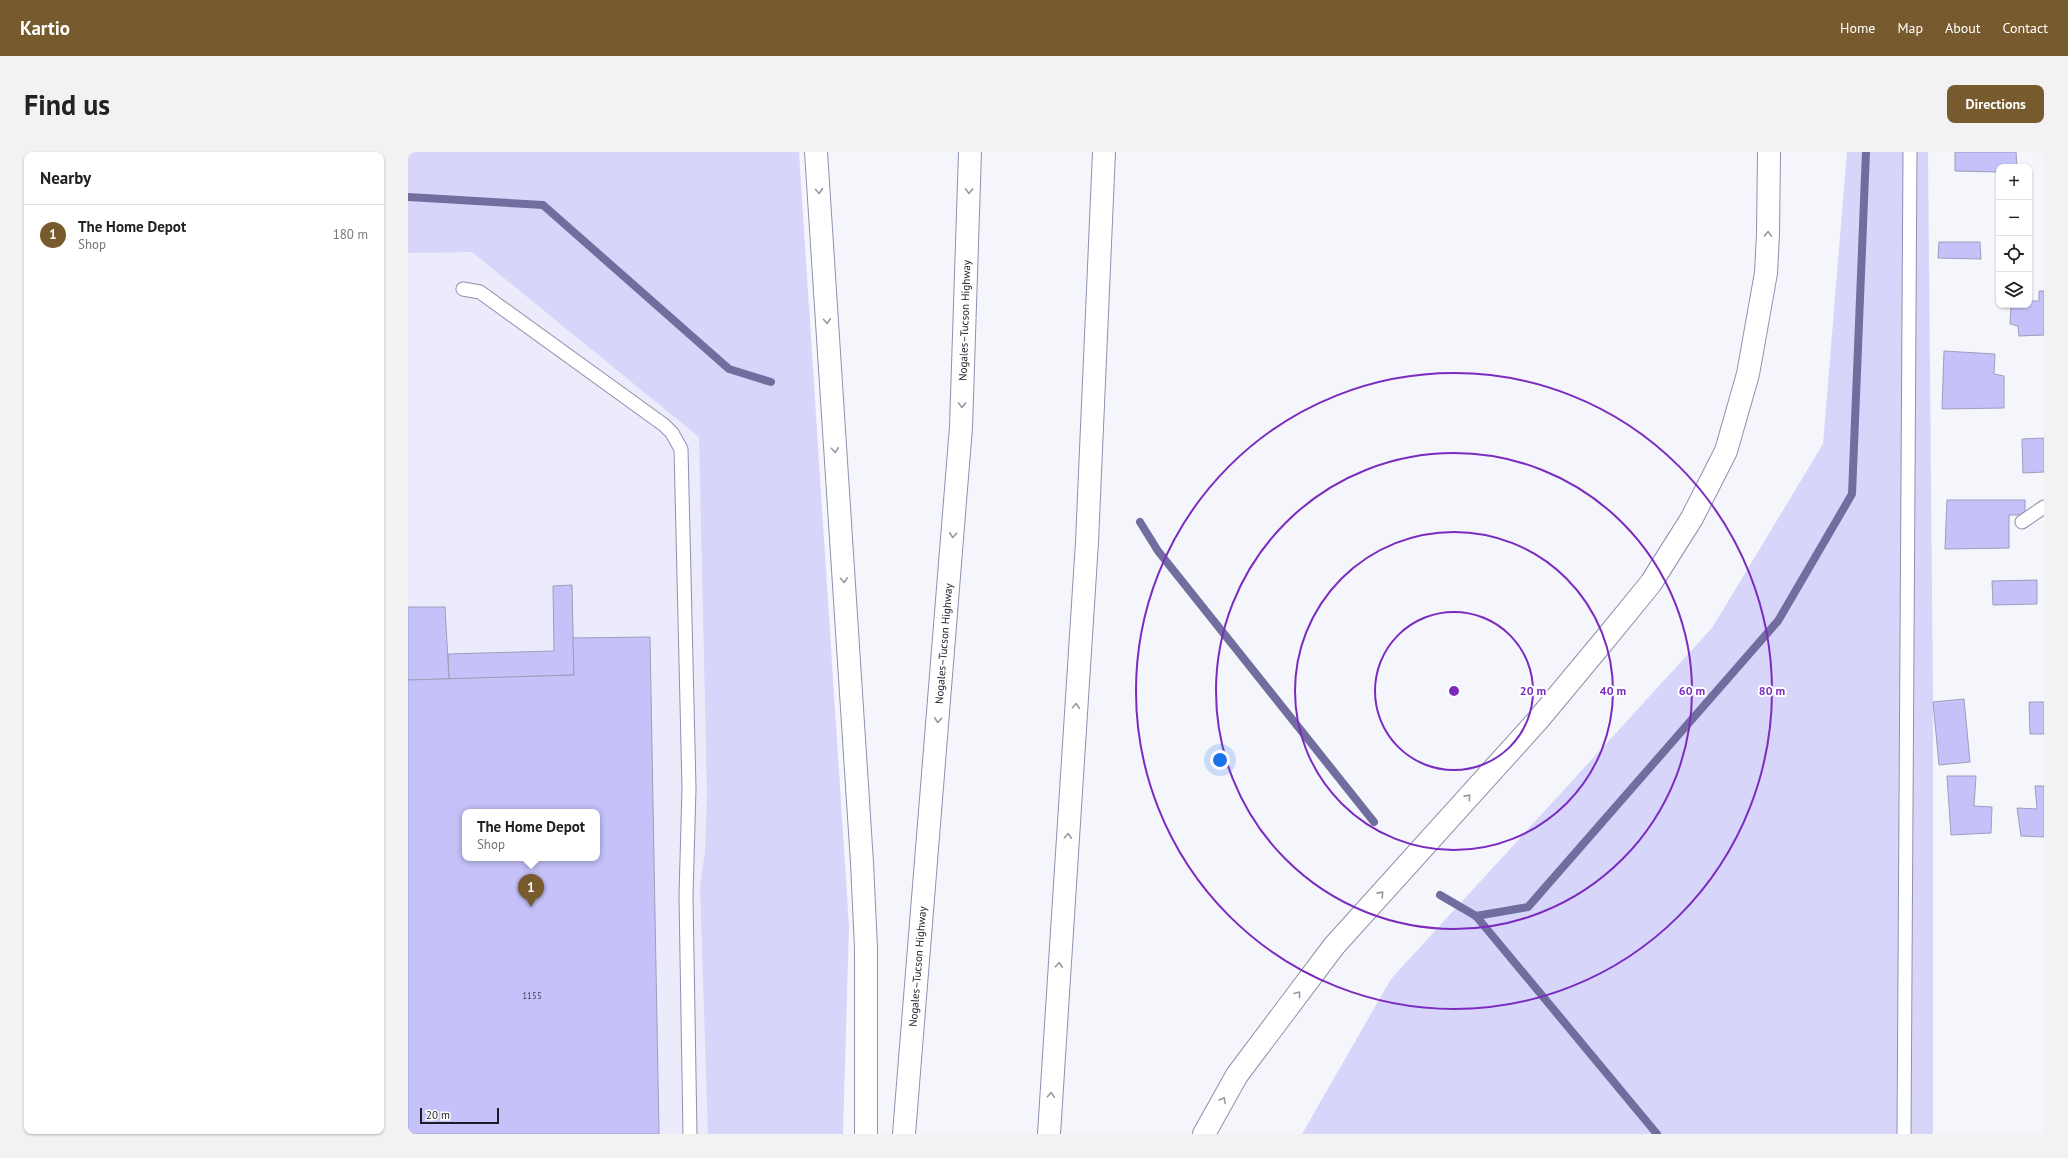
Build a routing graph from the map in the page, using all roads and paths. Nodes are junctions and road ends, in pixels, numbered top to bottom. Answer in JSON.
{"nodes":[{"id":1,"x":816,"y":152,"type":"edge"},
{"id":2,"x":970,"y":152,"type":"edge"},
{"id":3,"x":1104,"y":152,"type":"edge"},
{"id":4,"x":1769,"y":152,"type":"edge"},
{"id":5,"x":1910,"y":152,"type":"edge"},
{"id":6,"x":464,"y":290,"type":"dead end"},
{"id":7,"x":2044,"y":507,"type":"edge"},
{"id":8,"x":2022,"y":522,"type":"dead end"},
{"id":9,"x":690,"y":1134,"type":"edge"},
{"id":10,"x":866,"y":1134,"type":"edge"},
{"id":11,"x":904,"y":1134,"type":"edge"},
{"id":12,"x":1049,"y":1134,"type":"edge"},
{"id":13,"x":1204,"y":1134,"type":"edge"},
{"id":14,"x":1904,"y":1134,"type":"edge"}],
"edges":[{"from":1,"to":10,"type":"highway","one_way":true},
{"from":2,"to":11,"type":"highway","name":"Nogales–Tucson Highway","one_way":true},
{"from":12,"to":3,"type":"highway","one_way":true},
{"from":13,"to":4,"type":"highway","one_way":true},
{"from":5,"to":14,"type":"lane"},
{"from":6,"to":9,"type":"lane"},
{"from":7,"to":8,"type":"lane"}]}
